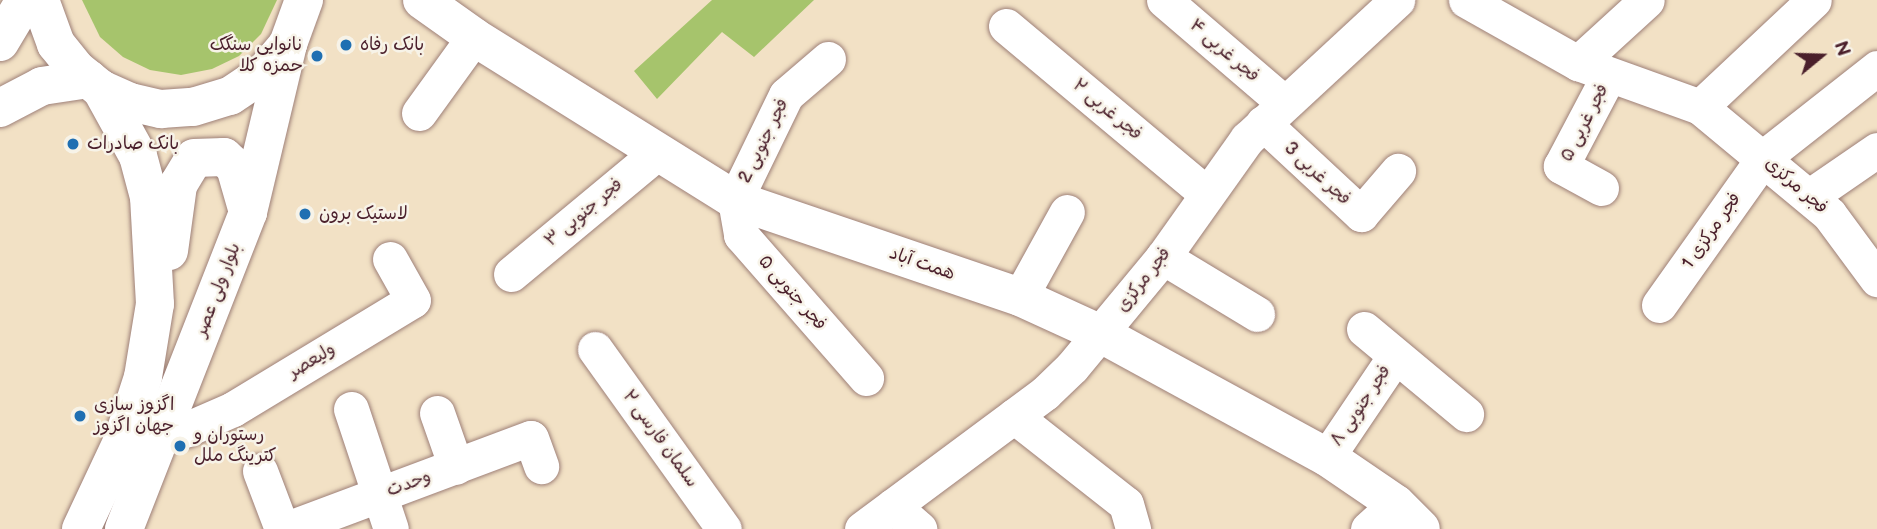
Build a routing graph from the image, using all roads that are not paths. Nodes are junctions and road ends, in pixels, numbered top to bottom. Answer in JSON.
{"nodes":[{"id":1,"x":25,"y":0,"type":"edge"},
{"id":2,"x":40,"y":0,"type":"edge"},
{"id":3,"x":422,"y":0,"type":"edge"},
{"id":4,"x":1164,"y":0,"type":"edge"},
{"id":5,"x":1397,"y":0,"type":"edge"},
{"id":6,"x":1466,"y":0,"type":"edge"},
{"id":7,"x":1647,"y":0,"type":"edge"},
{"id":8,"x":1814,"y":0,"type":"edge"},
{"id":9,"x":307,"y":3,"type":"edge"},
{"id":10,"x":1006,"y":26,"type":"dead end"},
{"id":11,"x":474,"y":37,"type":"junction"},
{"id":12,"x":0,"y":42,"type":"edge"},
{"id":13,"x":288,"y":44,"type":"junction"},
{"id":14,"x":828,"y":59,"type":"dead end"},
{"id":15,"x":1877,"y":68,"type":"edge"},
{"id":16,"x":1593,"y":70,"type":"junction"},
{"id":17,"x":0,"y":77,"type":"edge"},
{"id":18,"x":94,"y":84,"type":"junction"},
{"id":19,"x":1700,"y":107,"type":"junction"},
{"id":20,"x":0,"y":108,"type":"edge"},
{"id":21,"x":419,"y":113,"type":"dead end"},
{"id":22,"x":1273,"y":113,"type":"junction"},
{"id":23,"x":1877,"y":150,"type":"edge"},
{"id":24,"x":658,"y":152,"type":"junction"},
{"id":25,"x":1764,"y":157,"type":"junction"},
{"id":26,"x":1398,"y":171,"type":"dead end"},
{"id":27,"x":1601,"y":188,"type":"dead end"},
{"id":28,"x":1207,"y":194,"type":"junction"},
{"id":29,"x":1810,"y":197,"type":"junction"},
{"id":30,"x":735,"y":200,"type":"junction"},
{"id":31,"x":248,"y":212,"type":"junction"},
{"id":32,"x":1068,"y":212,"type":"dead end"},
{"id":33,"x":1163,"y":257,"type":"junction"},
{"id":34,"x":390,"y":259,"type":"dead end"},
{"id":35,"x":511,"y":274,"type":"dead end"},
{"id":36,"x":1877,"y":279,"type":"edge"},
{"id":37,"x":1020,"y":297,"type":"junction"},
{"id":38,"x":1659,"y":305,"type":"dead end"},
{"id":39,"x":1257,"y":314,"type":"dead end"},
{"id":40,"x":1364,"y":329,"type":"dead end"},
{"id":41,"x":152,"y":333,"type":"junction"},
{"id":42,"x":1101,"y":334,"type":"junction"},
{"id":43,"x":595,"y":349,"type":"dead end"},
{"id":44,"x":1395,"y":356,"type":"junction"},
{"id":45,"x":866,"y":378,"type":"dead end"},
{"id":46,"x":351,"y":409,"type":"dead end"},
{"id":47,"x":438,"y":413,"type":"dead end"},
{"id":48,"x":1466,"y":414,"type":"dead end"},
{"id":49,"x":1014,"y":416,"type":"junction"},
{"id":50,"x":167,"y":424,"type":"junction"},
{"id":51,"x":536,"y":452,"type":"dead end"},
{"id":52,"x":1327,"y":457,"type":"junction"},
{"id":53,"x":456,"y":467,"type":"junction"},
{"id":54,"x":260,"y":471,"type":"dead end"},
{"id":55,"x":380,"y":494,"type":"junction"},
{"id":56,"x":893,"y":506,"type":"junction"},
{"id":57,"x":1409,"y":517,"type":"edge"},
{"id":58,"x":81,"y":529,"type":"edge"},
{"id":59,"x":124,"y":529,"type":"edge"},
{"id":60,"x":284,"y":529,"type":"edge"},
{"id":61,"x":391,"y":529,"type":"edge"},
{"id":62,"x":724,"y":529,"type":"edge"},
{"id":63,"x":862,"y":529,"type":"edge"},
{"id":64,"x":919,"y":529,"type":"edge"},
{"id":65,"x":1133,"y":529,"type":"edge"},
{"id":66,"x":1368,"y":529,"type":"edge"}],
"edges":[{"from":1,"to":12,"type":"main road"},
{"from":2,"to":18,"type":"main road"},
{"from":3,"to":11,"type":"main road","name":"همت آباد"},
{"from":4,"to":22,"type":"street","name":"فجر غربی ۴"},
{"from":5,"to":22,"type":"street","name":"فجر مرکزی"},
{"from":6,"to":16,"type":"street","name":"فجر مرکزی"},
{"from":7,"to":16,"type":"street"},
{"from":8,"to":19,"type":"street"},
{"from":9,"to":13,"type":"main road"},
{"from":10,"to":28,"type":"street","name":"فجر غربی ۲"},
{"from":11,"to":21,"type":"street"},
{"from":11,"to":24,"type":"main road","name":"همت آباد"},
{"from":13,"to":18,"type":"main road"},
{"from":13,"to":31,"type":"main road","name":"بلوار ولی عصر"},
{"from":14,"to":30,"type":"street","name":"فجر جنوبی 2"},
{"from":15,"to":25,"type":"street","name":"فجر مرکزی 1"},
{"from":16,"to":19,"type":"street","name":"فجر مرکزی"},
{"from":16,"to":27,"type":"street","name":"فجر غربی ۵"},
{"from":17,"to":18,"type":"main road"},
{"from":18,"to":20,"type":"main road"},
{"from":18,"to":41,"type":"main road"},
{"from":19,"to":25,"type":"street","name":"فجر مرکزی"},
{"from":22,"to":26,"type":"street","name":"فجر غربی 3"},
{"from":22,"to":28,"type":"street","name":"فجر مرکزی"},
{"from":23,"to":29,"type":"street"},
{"from":24,"to":30,"type":"main road","name":"همت آباد"},
{"from":24,"to":35,"type":"street","name":"فجر جنوبی ۳"},
{"from":25,"to":29,"type":"street","name":"فجر مرکزی"},
{"from":25,"to":38,"type":"street","name":"فجر مرکزی 1"},
{"from":28,"to":33,"type":"street","name":"فجر مرکزی"},
{"from":29,"to":36,"type":"street","name":"فجر مرکزی"},
{"from":30,"to":37,"type":"main road","name":"همت آباد"},
{"from":30,"to":45,"type":"street","name":"فجر جنوبی ۵"},
{"from":31,"to":41,"type":"main road"},
{"from":31,"to":50,"type":"main road","name":"بلوار ولی عصر"},
{"from":32,"to":37,"type":"street"},
{"from":33,"to":39,"type":"street"},
{"from":33,"to":42,"type":"street","name":"فجر مرکزی"},
{"from":34,"to":50,"type":"street","name":"ولیعصر"},
{"from":37,"to":42,"type":"main road","name":"همت آباد"},
{"from":40,"to":44,"type":"street"},
{"from":41,"to":58,"type":"main road"},
{"from":42,"to":49,"type":"street","name":"فجر مرکزی"},
{"from":42,"to":52,"type":"main road","name":"همت آباد"},
{"from":43,"to":62,"type":"street","name":"سلمان فارسی ۲"},
{"from":44,"to":48,"type":"street"},
{"from":44,"to":52,"type":"street","name":"فجر جنوبی ۸"},
{"from":46,"to":55,"type":"street"},
{"from":47,"to":53,"type":"street"},
{"from":49,"to":56,"type":"street","name":"فجر مرکزی"},
{"from":49,"to":65,"type":"street"},
{"from":50,"to":59,"type":"main road","name":"بلوار ولی عصر"},
{"from":51,"to":53,"type":"street","name":"وحدت"},
{"from":52,"to":57,"type":"main road","name":"همت آباد"},
{"from":53,"to":55,"type":"street","name":"وحدت"},
{"from":54,"to":60,"type":"street"},
{"from":55,"to":60,"type":"street","name":"وحدت"},
{"from":55,"to":61,"type":"street"},
{"from":56,"to":63,"type":"street","name":"فجر مرکزی"},
{"from":56,"to":64,"type":"street"},
{"from":57,"to":66,"type":"street"}]}
